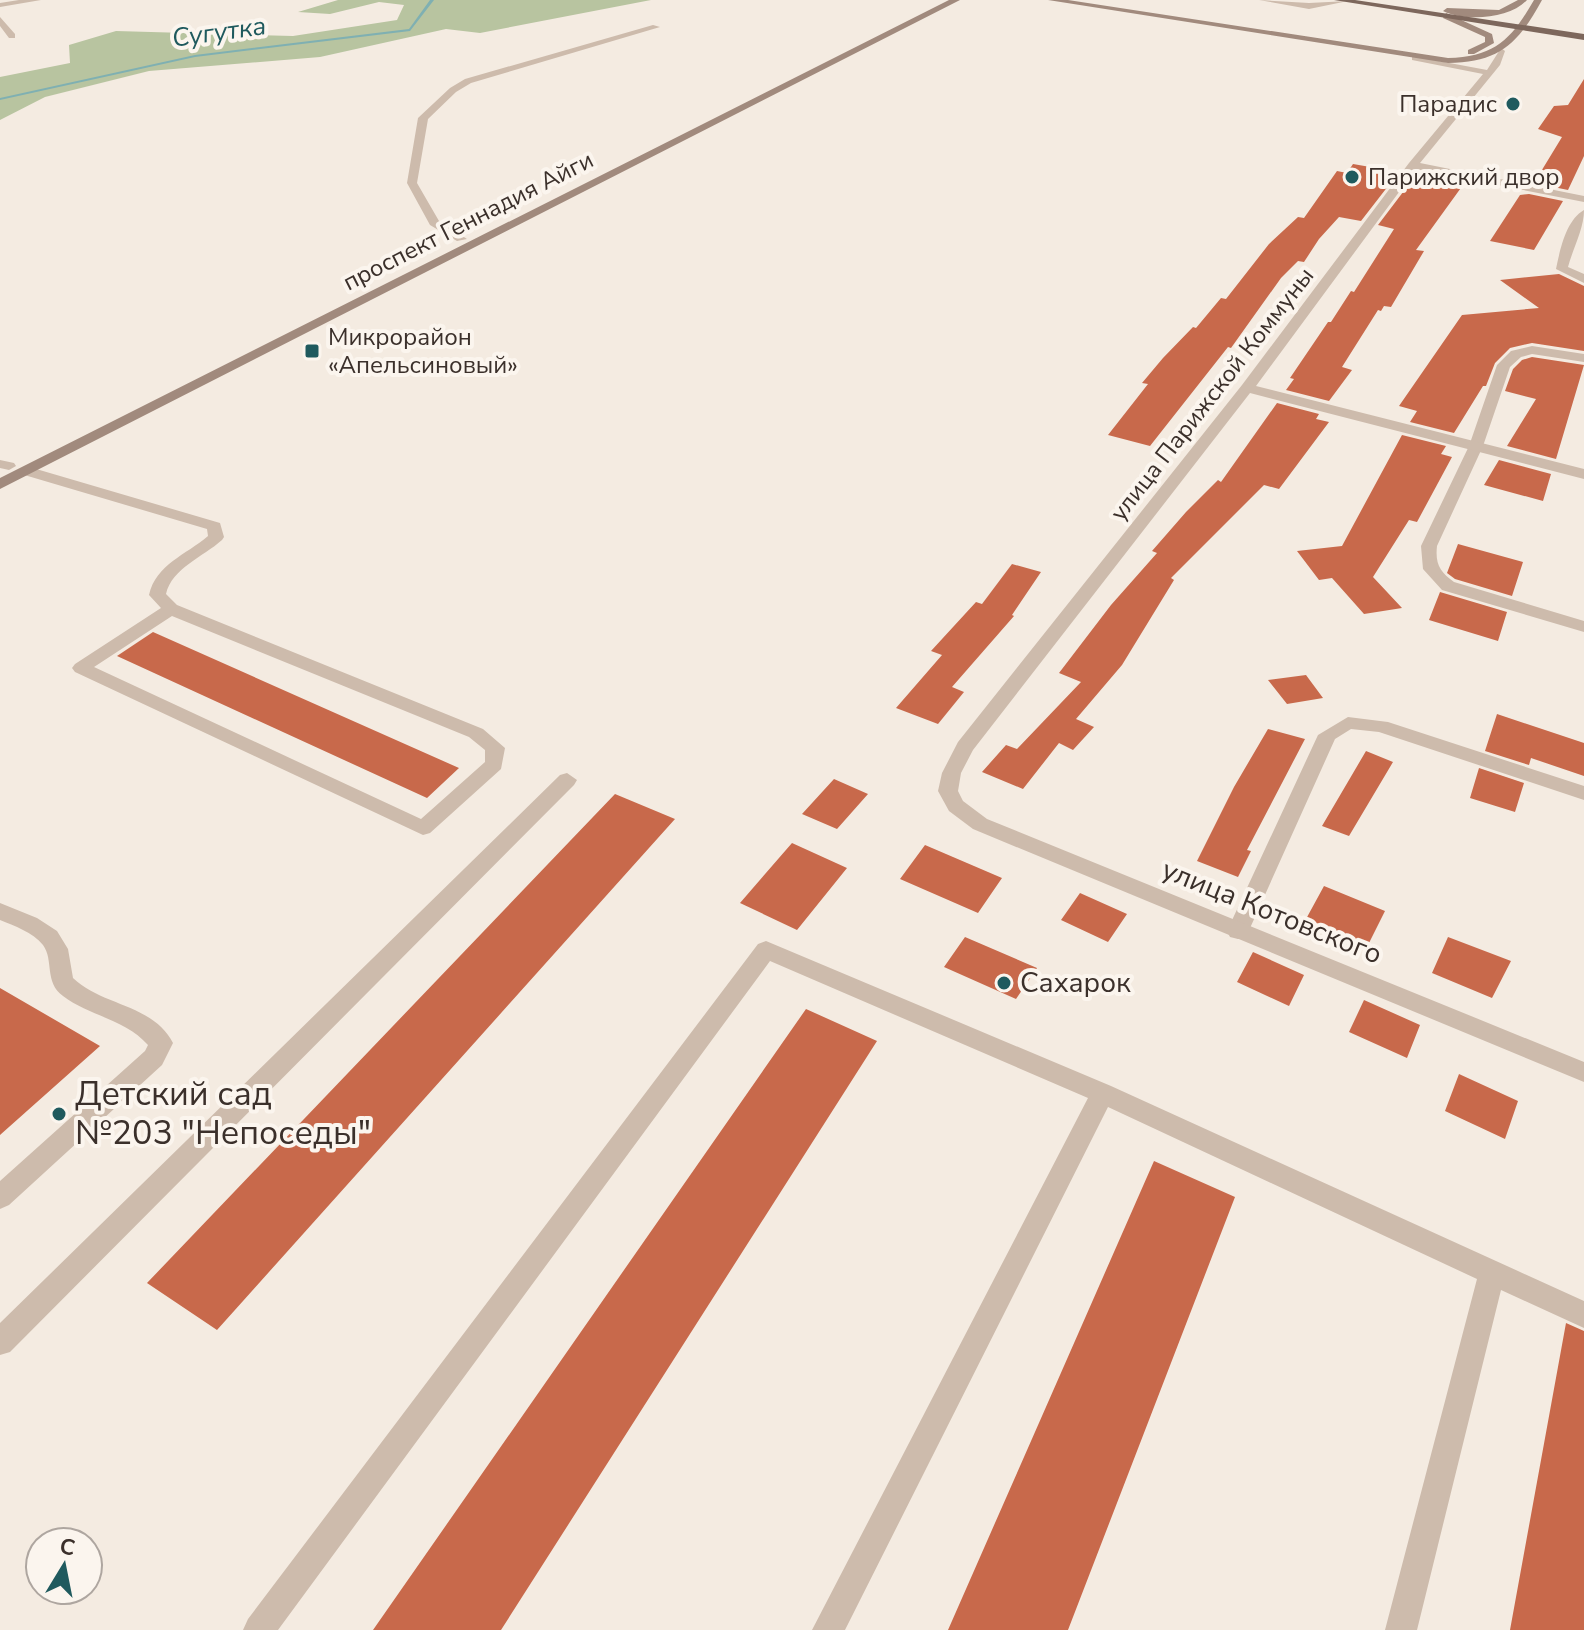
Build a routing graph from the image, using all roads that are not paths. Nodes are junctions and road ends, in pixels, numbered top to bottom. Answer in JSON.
{"nodes":[{"id":1,"x":37,"y":0,"type":"edge"},
{"id":2,"x":1052,"y":0,"type":"edge"},
{"id":3,"x":1081,"y":0,"type":"edge"},
{"id":4,"x":1263,"y":0,"type":"edge"},
{"id":5,"x":1338,"y":0,"type":"edge"},
{"id":6,"x":1370,"y":0,"type":"edge"},
{"id":7,"x":1523,"y":0,"type":"edge"},
{"id":8,"x":953,"y":1,"type":"edge"},
{"id":9,"x":1344,"y":1,"type":"edge"},
{"id":10,"x":1539,"y":1,"type":"edge"},
{"id":11,"x":0,"y":5,"type":"edge"},
{"id":12,"x":1445,"y":14,"type":"junction"},
{"id":13,"x":0,"y":20,"type":"edge"},
{"id":14,"x":1524,"y":25,"type":"junction"},
{"id":15,"x":656,"y":27,"type":"dead end"},
{"id":16,"x":1584,"y":34,"type":"edge"},
{"id":17,"x":12,"y":36,"type":"dead end"},
{"id":18,"x":1501,"y":51,"type":"junction"},
{"id":19,"x":1415,"y":58,"type":"junction"},
{"id":20,"x":1489,"y":73,"type":"junction"},
{"id":21,"x":1413,"y":165,"type":"junction"},
{"id":22,"x":1584,"y":199,"type":"edge"},
{"id":23,"x":1584,"y":213,"type":"edge"},
{"id":24,"x":461,"y":239,"type":"junction"},
{"id":25,"x":1584,"y":279,"type":"edge"},
{"id":26,"x":1584,"y":358,"type":"edge"},
{"id":27,"x":1247,"y":388,"type":"junction"},
{"id":28,"x":1476,"y":446,"type":"junction"},
{"id":29,"x":3,"y":467,"type":"edge"},
{"id":30,"x":26,"y":471,"type":"junction"},
{"id":31,"x":1584,"y":474,"type":"edge"},
{"id":32,"x":0,"y":484,"type":"edge"},
{"id":33,"x":171,"y":609,"type":"junction"},
{"id":34,"x":1584,"y":627,"type":"edge"},
{"id":35,"x":567,"y":780,"type":"dead end"},
{"id":36,"x":1584,"y":793,"type":"edge"},
{"id":37,"x":947,"y":794,"type":"joint"},
{"id":38,"x":0,"y":911,"type":"edge"},
{"id":39,"x":1238,"y":931,"type":"junction"},
{"id":40,"x":1584,"y":1072,"type":"edge"},
{"id":41,"x":1103,"y":1093,"type":"junction"},
{"id":42,"x":0,"y":1197,"type":"edge"},
{"id":43,"x":1492,"y":1274,"type":"junction"},
{"id":44,"x":1584,"y":1315,"type":"edge"},
{"id":45,"x":0,"y":1342,"type":"edge"},
{"id":46,"x":259,"y":1630,"type":"edge"},
{"id":47,"x":828,"y":1630,"type":"edge"},
{"id":48,"x":1401,"y":1630,"type":"edge"}],
"edges":[{"from":1,"to":11,"type":"street"},
{"from":2,"to":19,"type":"main road"},
{"from":3,"to":12,"type":"main road"},
{"from":4,"to":9,"type":"street"},
{"from":5,"to":9,"type":"main road"},
{"from":6,"to":12,"type":"main road"},
{"from":7,"to":12,"type":"main road"},
{"from":8,"to":24,"type":"main road","name":"проспект Геннадия Айги"},
{"from":8,"to":30,"type":"main road","name":"проспект Геннадия Айги"},
{"from":9,"to":12,"type":"main road"},
{"from":10,"to":14,"type":"main road","name":"улица Парижской Коммуны"},
{"from":12,"to":14,"type":"main road"},
{"from":13,"to":17,"type":"street"},
{"from":14,"to":16,"type":"main road"},
{"from":14,"to":18,"type":"main road","name":"улица Парижской Коммуны"},
{"from":15,"to":24,"type":"street"},
{"from":18,"to":19,"type":"main road"},
{"from":18,"to":20,"type":"street","name":"улица Парижской Коммуны"},
{"from":19,"to":20,"type":"street"},
{"from":20,"to":21,"type":"street","name":"улица Парижской Коммуны"},
{"from":21,"to":22,"type":"street"},
{"from":21,"to":27,"type":"street","name":"улица Парижской Коммуны"},
{"from":23,"to":25,"type":"street"},
{"from":24,"to":29,"type":"main road","name":"проспект Геннадия Айги"},
{"from":26,"to":28,"type":"street"},
{"from":27,"to":28,"type":"street"},
{"from":27,"to":37,"type":"street","name":"улица Парижской Коммуны"},
{"from":28,"to":31,"type":"street"},
{"from":28,"to":34,"type":"street"},
{"from":29,"to":30,"type":"main road"},
{"from":30,"to":32,"type":"main road","name":"проспект Геннадия Айги"},
{"from":30,"to":33,"type":"street"},
{"from":33,"to":33,"type":"street"},
{"from":35,"to":45,"type":"street"},
{"from":36,"to":39,"type":"street"},
{"from":37,"to":39,"type":"street","name":"улица Котовского"},
{"from":38,"to":42,"type":"street"},
{"from":39,"to":40,"type":"street","name":"улица Котовского"},
{"from":41,"to":43,"type":"street"},
{"from":41,"to":46,"type":"street"},
{"from":41,"to":47,"type":"street"},
{"from":43,"to":44,"type":"street"},
{"from":43,"to":48,"type":"street"}]}
